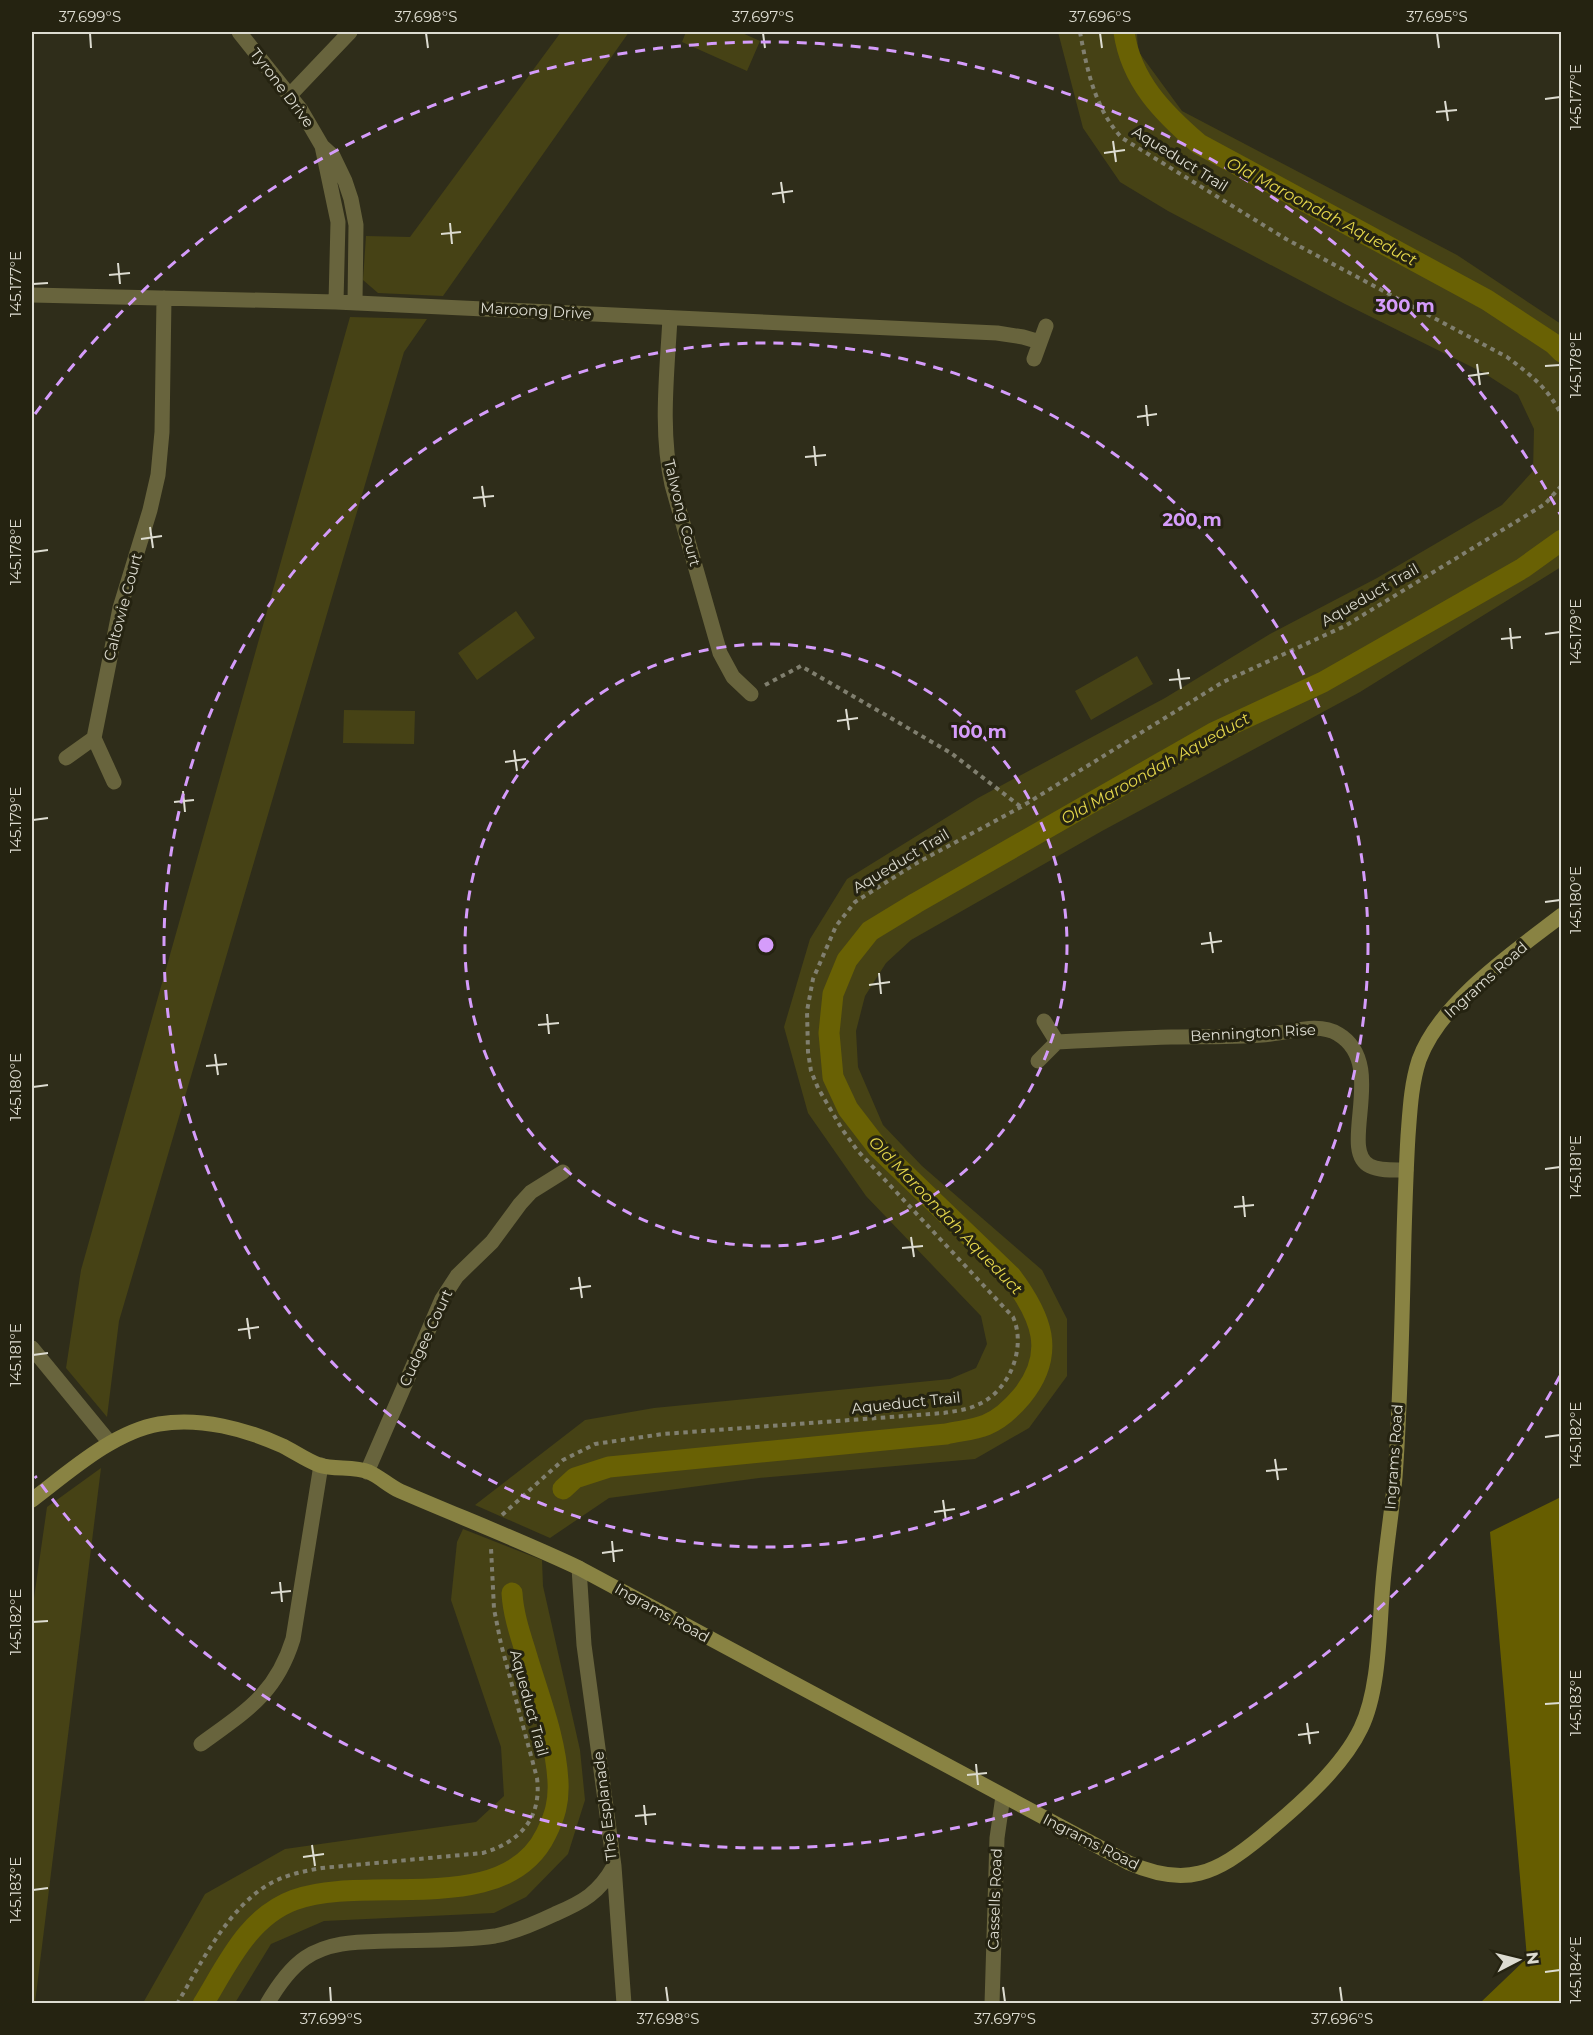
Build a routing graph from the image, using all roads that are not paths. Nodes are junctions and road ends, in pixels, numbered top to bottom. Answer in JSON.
{"nodes":[{"id":1,"x":239,"y":32,"type":"edge"},
{"id":2,"x":350,"y":32,"type":"edge"},
{"id":3,"x":289,"y":96,"type":"junction"},
{"id":4,"x":322,"y":146,"type":"junction"},
{"id":5,"x":32,"y":295,"type":"edge"},
{"id":6,"x":164,"y":298,"type":"junction"},
{"id":7,"x":336,"y":302,"type":"junction"},
{"id":8,"x":355,"y":303,"type":"junction"},
{"id":9,"x":670,"y":318,"type":"junction"},
{"id":10,"x":1046,"y":326,"type":"dead end"},
{"id":11,"x":1040,"y":342,"type":"junction"},
{"id":12,"x":1034,"y":359,"type":"dead end"},
{"id":13,"x":751,"y":694,"type":"road end"},
{"id":14,"x":94,"y":738,"type":"junction"},
{"id":15,"x":66,"y":758,"type":"dead end"},
{"id":16,"x":114,"y":782,"type":"dead end"},
{"id":17,"x":1562,"y":915,"type":"edge"},
{"id":18,"x":1044,"y":1021,"type":"dead end"},
{"id":19,"x":1057,"y":1042,"type":"junction"},
{"id":20,"x":1038,"y":1061,"type":"dead end"},
{"id":21,"x":1406,"y":1170,"type":"junction"},
{"id":22,"x":563,"y":1172,"type":"dead end"},
{"id":23,"x":32,"y":1348,"type":"edge"},
{"id":24,"x":110,"y":1443,"type":"junction"},
{"id":25,"x":321,"y":1465,"type":"junction"},
{"id":26,"x":367,"y":1472,"type":"junction"},
{"id":27,"x":32,"y":1500,"type":"edge"},
{"id":28,"x":579,"y":1568,"type":"junction"},
{"id":29,"x":201,"y":1744,"type":"dead end"},
{"id":30,"x":1003,"y":1796,"type":"junction"},
{"id":31,"x":614,"y":1866,"type":"junction"},
{"id":32,"x":267,"y":2004,"type":"edge"},
{"id":33,"x":624,"y":2004,"type":"edge"},
{"id":34,"x":992,"y":2004,"type":"edge"}],
"edges":[{"from":1,"to":3,"type":"street","name":"Tyrone Drive"},
{"from":2,"to":3,"type":"street"},
{"from":3,"to":4,"type":"street","name":"Tyrone Drive"},
{"from":4,"to":7,"type":"street","name":"Tyrone Drive"},
{"from":4,"to":8,"type":"street","name":"Tyrone Drive"},
{"from":5,"to":6,"type":"street","name":"Maroong Drive"},
{"from":6,"to":7,"type":"street","name":"Maroong Drive"},
{"from":6,"to":14,"type":"street","name":"Caltowie Court"},
{"from":7,"to":8,"type":"street","name":"Maroong Drive"},
{"from":8,"to":9,"type":"street","name":"Maroong Drive"},
{"from":9,"to":11,"type":"street","name":"Maroong Drive"},
{"from":9,"to":13,"type":"street","name":"Talwong Court"},
{"from":10,"to":11,"type":"street"},
{"from":11,"to":12,"type":"street"},
{"from":14,"to":15,"type":"street"},
{"from":14,"to":16,"type":"street"},
{"from":17,"to":21,"type":"street","name":"Ingrams Road"},
{"from":18,"to":19,"type":"street"},
{"from":19,"to":20,"type":"street"},
{"from":19,"to":21,"type":"street","name":"Bennington Rise"},
{"from":21,"to":30,"type":"street","name":"Ingrams Road"},
{"from":22,"to":26,"type":"street","name":"Cudgee Court"},
{"from":23,"to":24,"type":"street"},
{"from":24,"to":25,"type":"street","name":"Ingrams Road"},
{"from":24,"to":27,"type":"street","name":"Ingrams Road"},
{"from":25,"to":26,"type":"street","name":"Ingrams Road"},
{"from":25,"to":29,"type":"street"},
{"from":26,"to":28,"type":"street","name":"Ingrams Road"},
{"from":28,"to":30,"type":"street","name":"Ingrams Road"},
{"from":28,"to":31,"type":"street","name":"The Esplanade"},
{"from":30,"to":34,"type":"street","name":"Cassells Road"},
{"from":31,"to":32,"type":"street","name":"The Esplanade"},
{"from":31,"to":33,"type":"street"}]}
